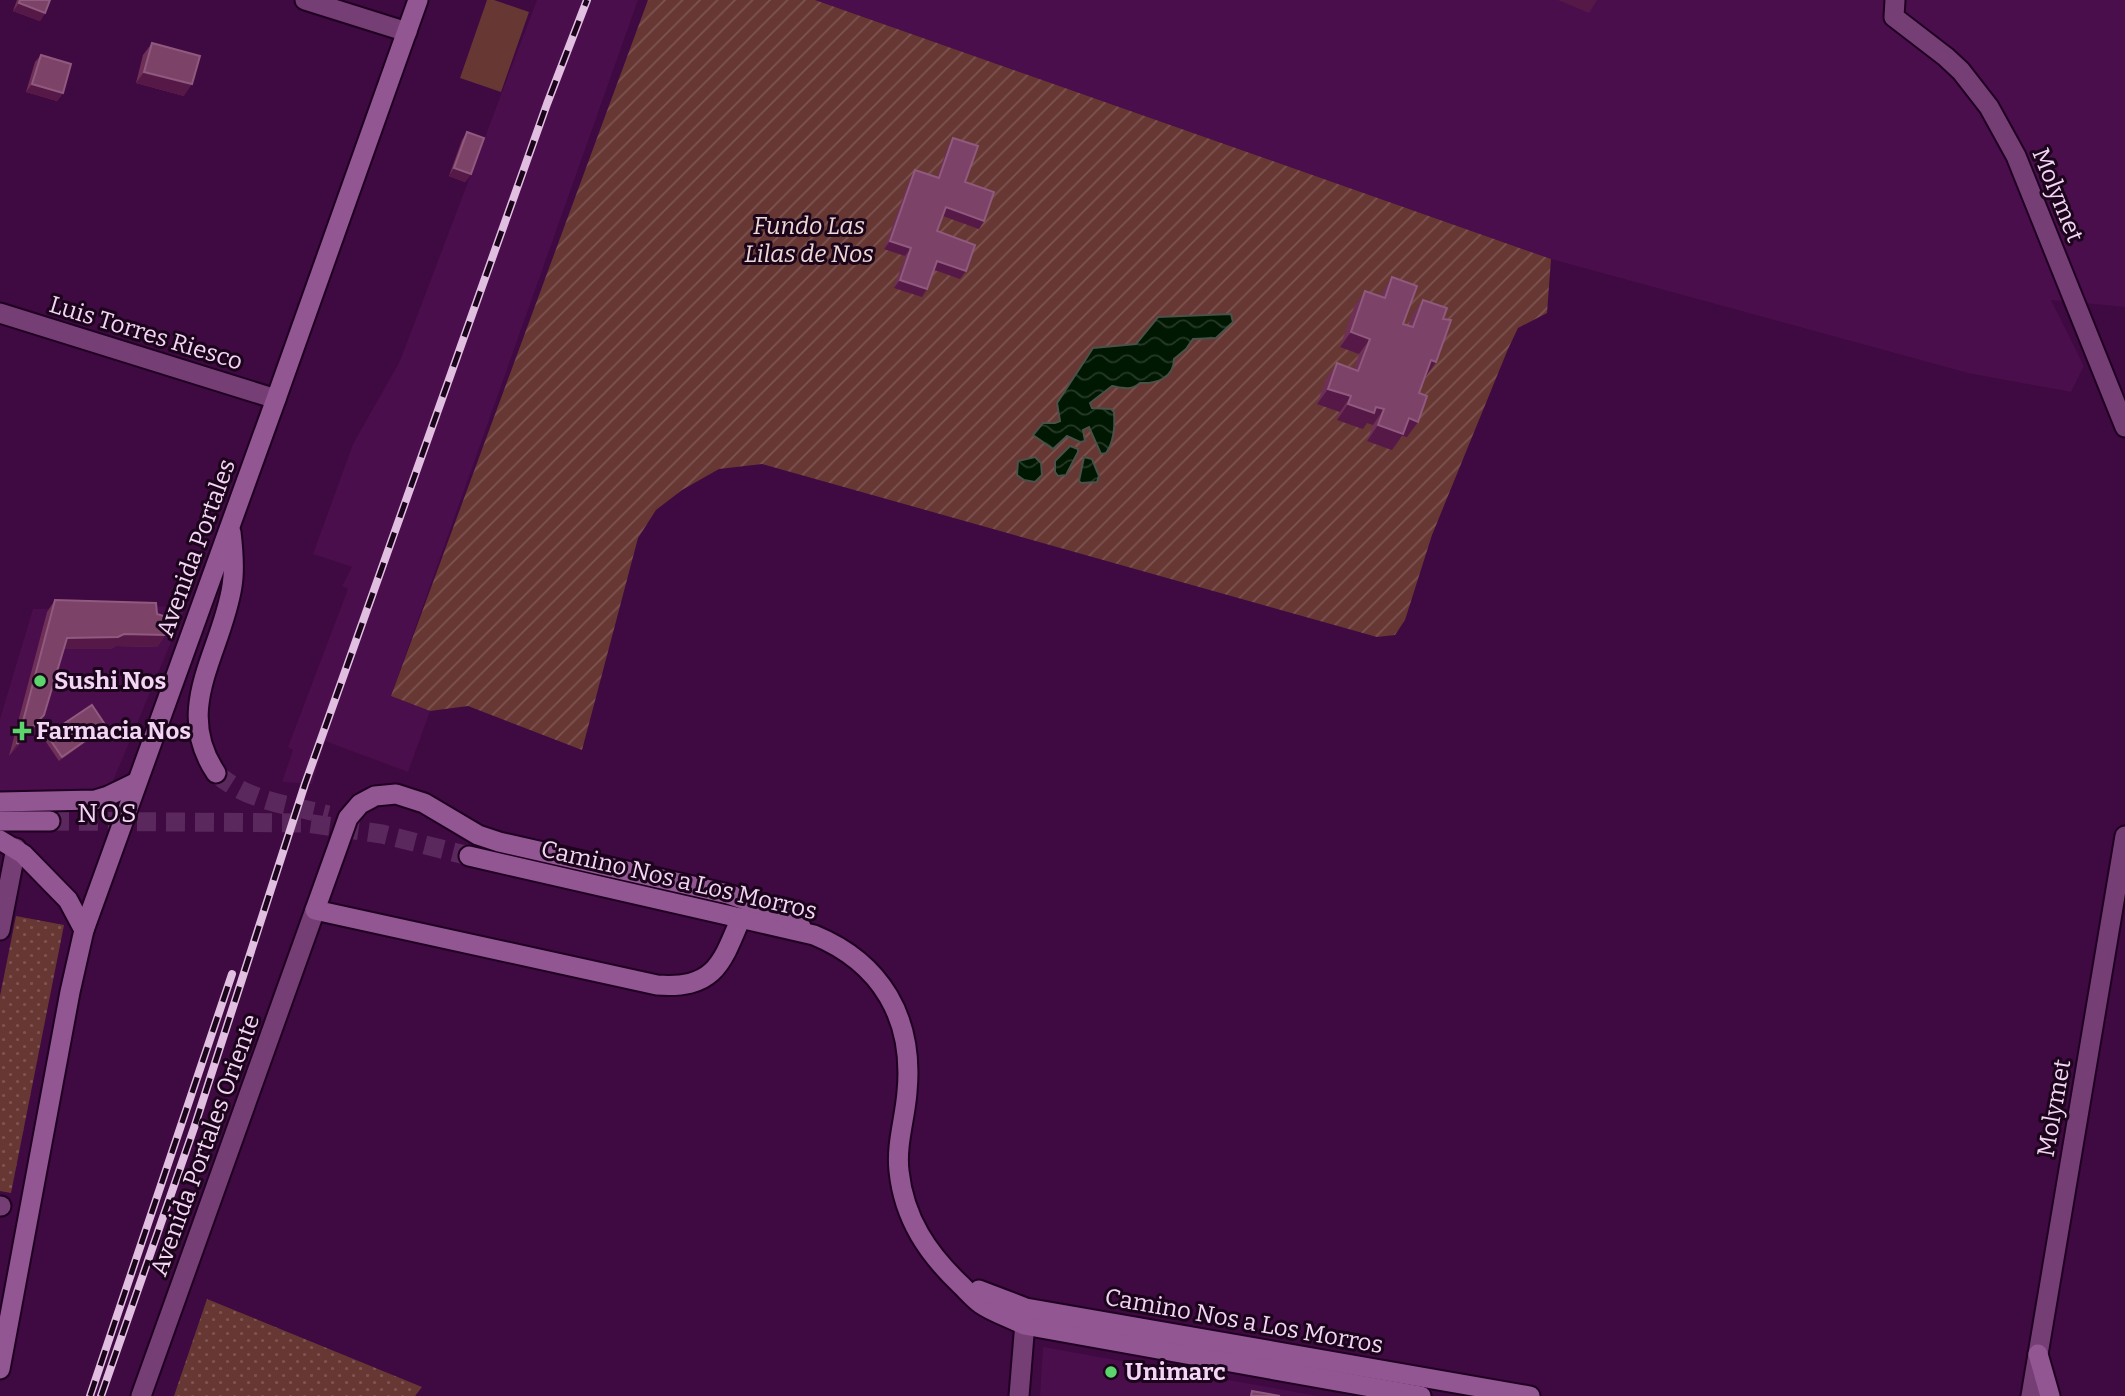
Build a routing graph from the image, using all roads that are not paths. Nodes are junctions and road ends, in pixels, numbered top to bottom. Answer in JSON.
{"nodes":[{"id":1,"x":305,"y":0,"type":"edge"},
{"id":2,"x":418,"y":0,"type":"edge"},
{"id":3,"x":336,"y":3,"type":"edge"},
{"id":4,"x":1894,"y":9,"type":"edge"},
{"id":5,"x":407,"y":32,"type":"junction"},
{"id":6,"x":0,"y":313,"type":"edge"},
{"id":7,"x":276,"y":400,"type":"junction"},
{"id":8,"x":2125,"y":427,"type":"edge"},
{"id":9,"x":230,"y":525,"type":"junction"},
{"id":10,"x":216,"y":773,"type":"tunnel mouth"},
{"id":11,"x":137,"y":782,"type":"junction"},
{"id":12,"x":0,"y":802,"type":"edge"},
{"id":13,"x":0,"y":821,"type":"edge"},
{"id":14,"x":50,"y":821,"type":"tunnel mouth"},
{"id":15,"x":2125,"y":836,"type":"edge"},
{"id":16,"x":8,"y":844,"type":"edge"},
{"id":17,"x":469,"y":856,"type":"tunnel mouth"},
{"id":18,"x":315,"y":911,"type":"junction"},
{"id":19,"x":740,"y":920,"type":"junction"},
{"id":20,"x":0,"y":930,"type":"edge"},
{"id":21,"x":84,"y":930,"type":"junction"},
{"id":22,"x":814,"y":935,"type":"junction"},
{"id":23,"x":1025,"y":1317,"type":"junction"},
{"id":24,"x":2038,"y":1354,"type":"joint"},
{"id":25,"x":0,"y":1369,"type":"edge"},
{"id":26,"x":2035,"y":1394,"type":"edge"},
{"id":27,"x":141,"y":1396,"type":"edge"},
{"id":28,"x":1019,"y":1396,"type":"edge"},
{"id":29,"x":1421,"y":1396,"type":"edge"},
{"id":30,"x":1530,"y":1396,"type":"edge"}],
"edges":[{"from":1,"to":3,"type":"street"},
{"from":2,"to":5,"type":"main road","name":"Avenida Portales"},
{"from":3,"to":5,"type":"street"},
{"from":4,"to":8,"type":"street","name":"Molymet"},
{"from":5,"to":7,"type":"main road","name":"Avenida Portales"},
{"from":6,"to":7,"type":"street","name":"Luis Torres Riesco"},
{"from":7,"to":9,"type":"main road","name":"Avenida Portales"},
{"from":9,"to":10,"type":"main road"},
{"from":9,"to":11,"type":"main road","name":"Avenida Portales"},
{"from":11,"to":12,"type":"main road"},
{"from":11,"to":21,"type":"main road","name":"Avenida Portales"},
{"from":13,"to":14,"type":"main road"},
{"from":15,"to":24,"type":"street","name":"Molymet"},
{"from":16,"to":20,"type":"street"},
{"from":16,"to":21,"type":"main road"},
{"from":17,"to":19,"type":"main road","name":"Camino Nos a Los Morros"},
{"from":18,"to":19,"type":"main road"},
{"from":18,"to":22,"type":"main road"},
{"from":18,"to":27,"type":"street","name":"Avenida Portales Oriente"},
{"from":19,"to":22,"type":"main road","name":"Camino Nos a Los Morros"},
{"from":21,"to":25,"type":"main road","name":"Avenida Portales"},
{"from":22,"to":23,"type":"main road","name":"Camino Nos a Los Morros"},
{"from":23,"to":28,"type":"street"},
{"from":23,"to":29,"type":"main road","name":"Camino Nos a Los Morros"},
{"from":23,"to":30,"type":"main road","name":"Camino Nos a Los Morros"},
{"from":24,"to":26,"type":"main road"}]}
